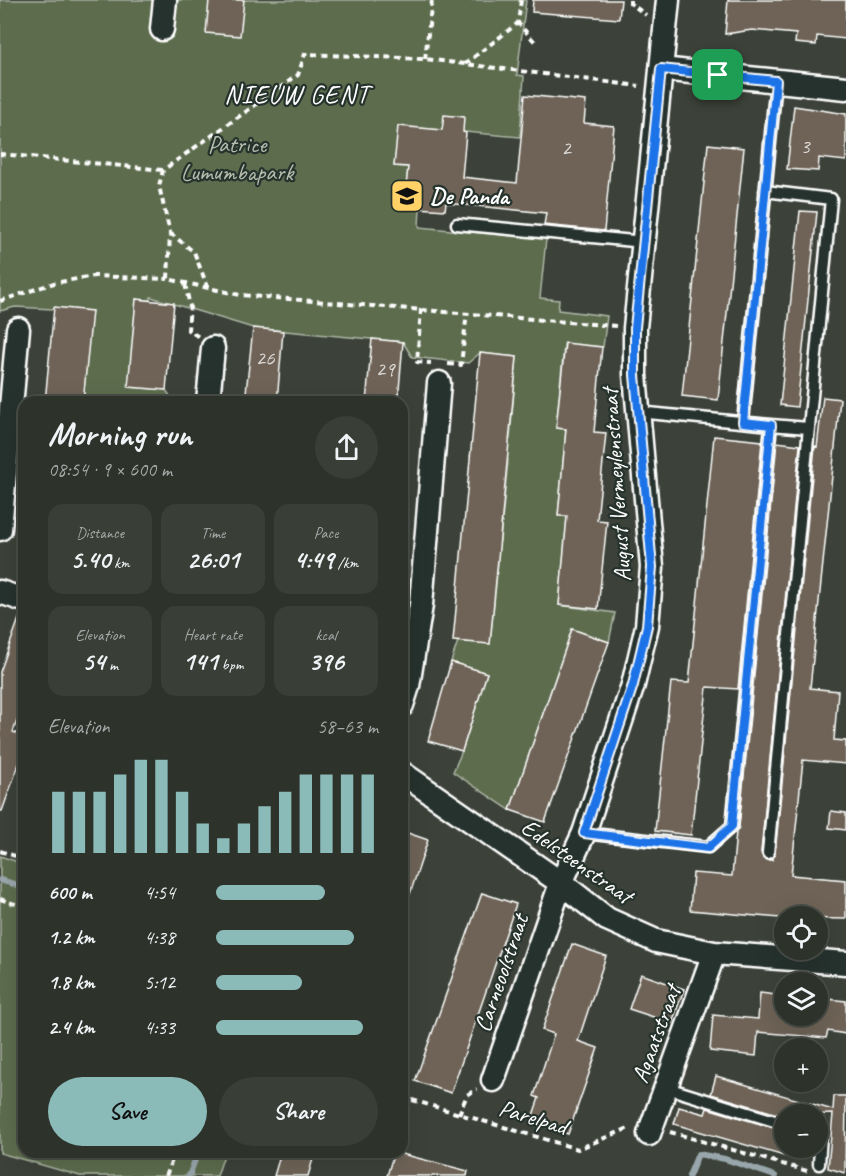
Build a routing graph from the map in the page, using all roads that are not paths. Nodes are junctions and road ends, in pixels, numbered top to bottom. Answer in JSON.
{"nodes":[{"id":1,"x":165,"y":0,"type":"edge"},
{"id":2,"x":668,"y":0,"type":"edge"},
{"id":3,"x":162,"y":29,"type":"dead end"},
{"id":4,"x":660,"y":79,"type":"junction"},
{"id":5,"x":776,"y":81,"type":"junction"},
{"id":6,"x":846,"y":88,"type":"edge"},
{"id":7,"x":765,"y":191,"type":"junction"},
{"id":8,"x":458,"y":224,"type":"dead end"},
{"id":9,"x":644,"y":242,"type":"junction"},
{"id":10,"x":18,"y":329,"type":"dead end"},
{"id":11,"x":213,"y":348,"type":"road end"},
{"id":12,"x":439,"y":383,"type":"dead end"},
{"id":13,"x":209,"y":396,"type":"edge"},
{"id":14,"x":638,"y":412,"type":"junction"},
{"id":15,"x":743,"y":422,"type":"junction"},
{"id":16,"x":771,"y":425,"type":"junction"},
{"id":17,"x":808,"y":428,"type":"junction"},
{"id":18,"x":0,"y":529,"type":"edge"},
{"id":19,"x":0,"y":592,"type":"edge"},
{"id":20,"x":18,"y":598,"type":"edge"},
{"id":21,"x":408,"y":686,"type":"edge"},
{"id":22,"x":408,"y":777,"type":"edge"},
{"id":23,"x":584,"y":833,"type":"junction"},
{"id":24,"x":768,"y":852,"type":"dead end"},
{"id":25,"x":561,"y":883,"type":"junction"},
{"id":26,"x":714,"y":953,"type":"junction"},
{"id":27,"x":846,"y":963,"type":"edge"},
{"id":28,"x":493,"y":1080,"type":"road end"},
{"id":29,"x":664,"y":1087,"type":"junction"},
{"id":30,"x":774,"y":1121,"type":"edge"},
{"id":31,"x":651,"y":1129,"type":"road end"},
{"id":32,"x":820,"y":1158,"type":"edge"},
{"id":33,"x":819,"y":1169,"type":"road end"}],
"edges":[{"from":1,"to":3,"type":"street"},
{"from":2,"to":4,"type":"street","name":"August Vermeylenstraat"},
{"from":4,"to":5,"type":"street"},
{"from":4,"to":9,"type":"street","name":"August Vermeylenstraat"},
{"from":5,"to":6,"type":"street"},
{"from":5,"to":7,"type":"lane"},
{"from":7,"to":15,"type":"lane"},
{"from":7,"to":17,"type":"lane"},
{"from":8,"to":9,"type":"lane"},
{"from":9,"to":14,"type":"street","name":"August Vermeylenstraat"},
{"from":10,"to":18,"type":"street"},
{"from":11,"to":13,"type":"street"},
{"from":12,"to":21,"type":"street"},
{"from":14,"to":15,"type":"lane"},
{"from":14,"to":23,"type":"street","name":"August Vermeylenstraat"},
{"from":15,"to":16,"type":"lane"},
{"from":16,"to":17,"type":"lane"},
{"from":16,"to":23,"type":"lane"},
{"from":17,"to":24,"type":"lane"},
{"from":19,"to":20,"type":"street"},
{"from":22,"to":25,"type":"street","name":"Edelsteenstraat"},
{"from":23,"to":25,"type":"street","name":"August Vermeylenstraat"},
{"from":25,"to":26,"type":"street","name":"Edelsteenstraat"},
{"from":25,"to":28,"type":"street","name":"Carneoolstraat"},
{"from":26,"to":27,"type":"street","name":"Edelsteenstraat"},
{"from":26,"to":29,"type":"street","name":"Agaatstraat"},
{"from":29,"to":30,"type":"lane"},
{"from":29,"to":31,"type":"street","name":"Agaatstraat"},
{"from":32,"to":33,"type":"lane"}]}
